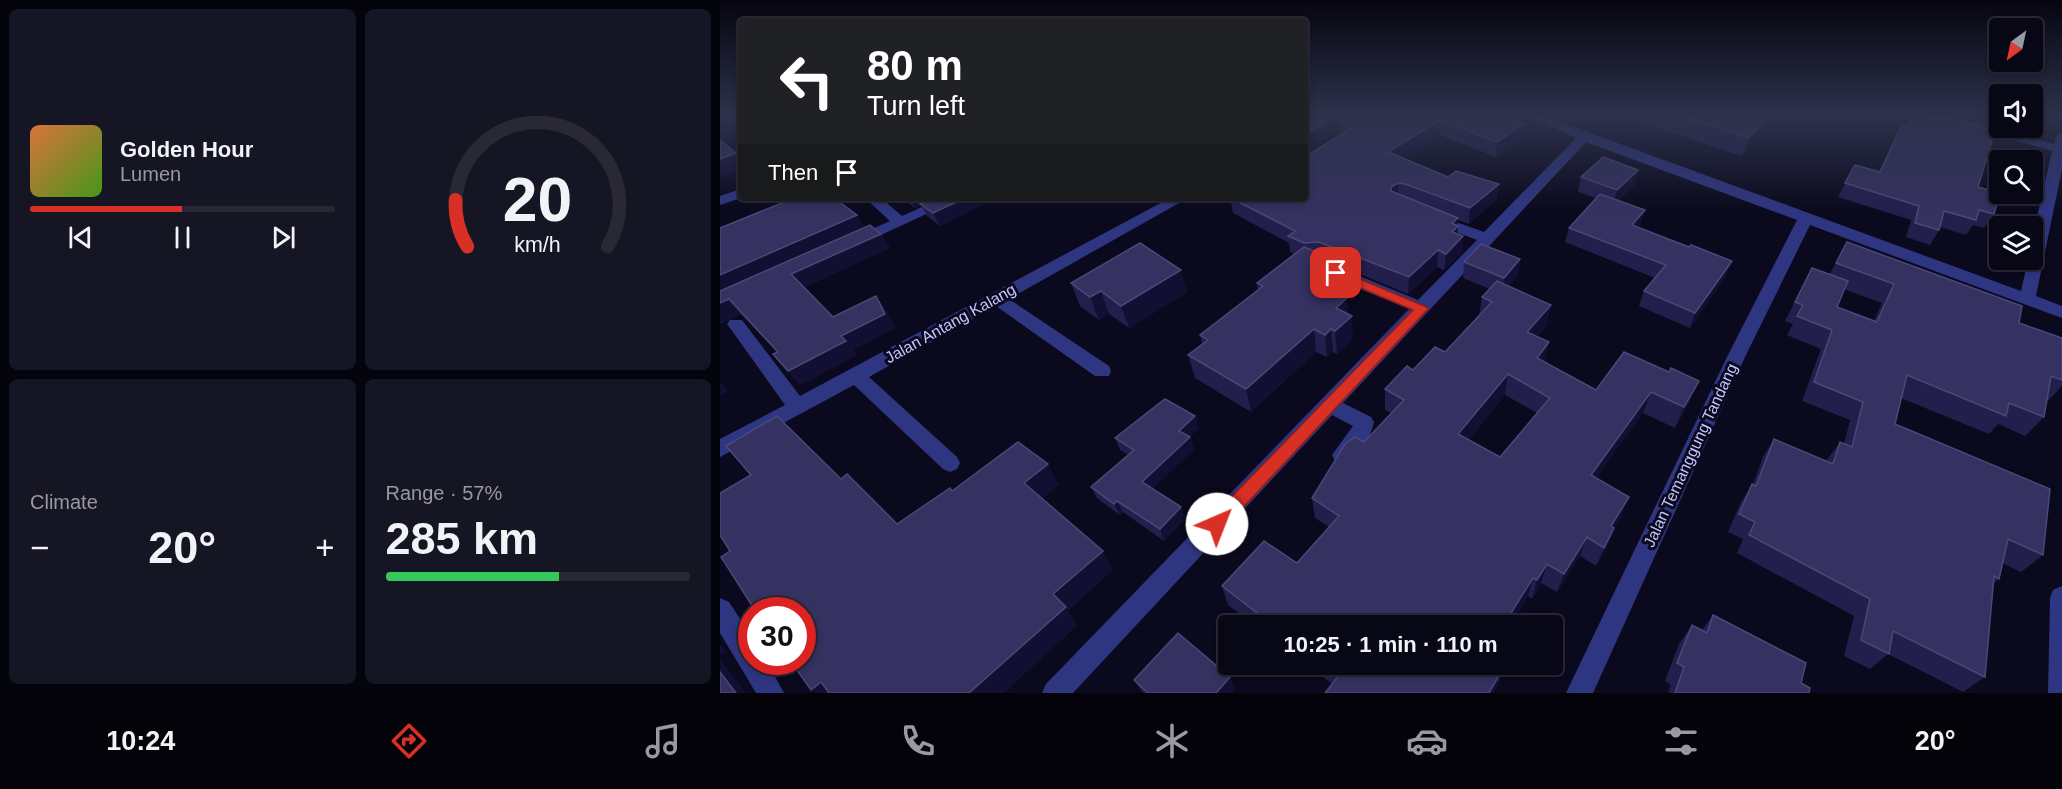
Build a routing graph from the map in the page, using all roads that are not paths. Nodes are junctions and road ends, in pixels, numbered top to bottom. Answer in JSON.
{"nodes":[{"id":1,"x":1573,"y":148,"type":"edge"},
{"id":2,"x":1615,"y":148,"type":"edge"},
{"id":3,"x":2060,"y":148,"type":"edge"},
{"id":4,"x":738,"y":194,"type":"edge"},
{"id":5,"x":720,"y":201,"type":"edge"},
{"id":6,"x":876,"y":201,"type":"edge"},
{"id":7,"x":947,"y":201,"type":"edge"},
{"id":8,"x":1175,"y":201,"type":"edge"},
{"id":9,"x":1421,"y":214,"type":"edge"},
{"id":10,"x":1806,"y":219,"type":"junction"},
{"id":11,"x":900,"y":222,"type":"junction"},
{"id":12,"x":1488,"y":239,"type":"junction"},
{"id":13,"x":847,"y":246,"type":"edge"},
{"id":14,"x":1314,"y":264,"type":"edge"},
{"id":15,"x":996,"y":298,"type":"junction"},
{"id":16,"x":2027,"y":300,"type":"junction"},
{"id":17,"x":1422,"y":308,"type":"junction"},
{"id":18,"x":2062,"y":312,"type":"edge"},
{"id":19,"x":736,"y":324,"type":"dead end"},
{"id":20,"x":1102,"y":371,"type":"dead end"},
{"id":21,"x":855,"y":375,"type":"junction"},
{"id":22,"x":1330,"y":405,"type":"junction"},
{"id":23,"x":797,"y":407,"type":"junction"},
{"id":24,"x":720,"y":449,"type":"edge"},
{"id":25,"x":1341,"y":457,"type":"edge"},
{"id":26,"x":950,"y":463,"type":"dead end"},
{"id":27,"x":2062,"y":598,"type":"edge"},
{"id":28,"x":720,"y":610,"type":"edge"},
{"id":29,"x":738,"y":639,"type":"edge"},
{"id":30,"x":760,"y":675,"type":"edge"},
{"id":31,"x":771,"y":693,"type":"edge"},
{"id":32,"x":1055,"y":693,"type":"edge"},
{"id":33,"x":1579,"y":693,"type":"edge"},
{"id":34,"x":2061,"y":693,"type":"edge"}],
"edges":[{"from":1,"to":12,"type":"street"},
{"from":2,"to":10,"type":"street"},
{"from":3,"to":16,"type":"street"},
{"from":4,"to":5,"type":"street"},
{"from":6,"to":11,"type":"street"},
{"from":7,"to":11,"type":"street"},
{"from":8,"to":15,"type":"street","name":"Jalan Antang Kalang"},
{"from":9,"to":12,"type":"street"},
{"from":10,"to":16,"type":"street"},
{"from":10,"to":33,"type":"street","name":"Jalan Temanggung Tandang"},
{"from":11,"to":13,"type":"street"},
{"from":12,"to":17,"type":"street"},
{"from":14,"to":17,"type":"street"},
{"from":15,"to":20,"type":"street"},
{"from":15,"to":21,"type":"street","name":"Jalan Antang Kalang"},
{"from":16,"to":18,"type":"street"},
{"from":17,"to":22,"type":"street"},
{"from":19,"to":23,"type":"street"},
{"from":21,"to":23,"type":"street","name":"Jalan Antang Kalang"},
{"from":21,"to":26,"type":"street"},
{"from":22,"to":25,"type":"street"},
{"from":22,"to":32,"type":"street"},
{"from":23,"to":24,"type":"street","name":"Jalan Antang Kalang"},
{"from":27,"to":34,"type":"street"},
{"from":28,"to":29,"type":"street"},
{"from":30,"to":31,"type":"street"}]}
